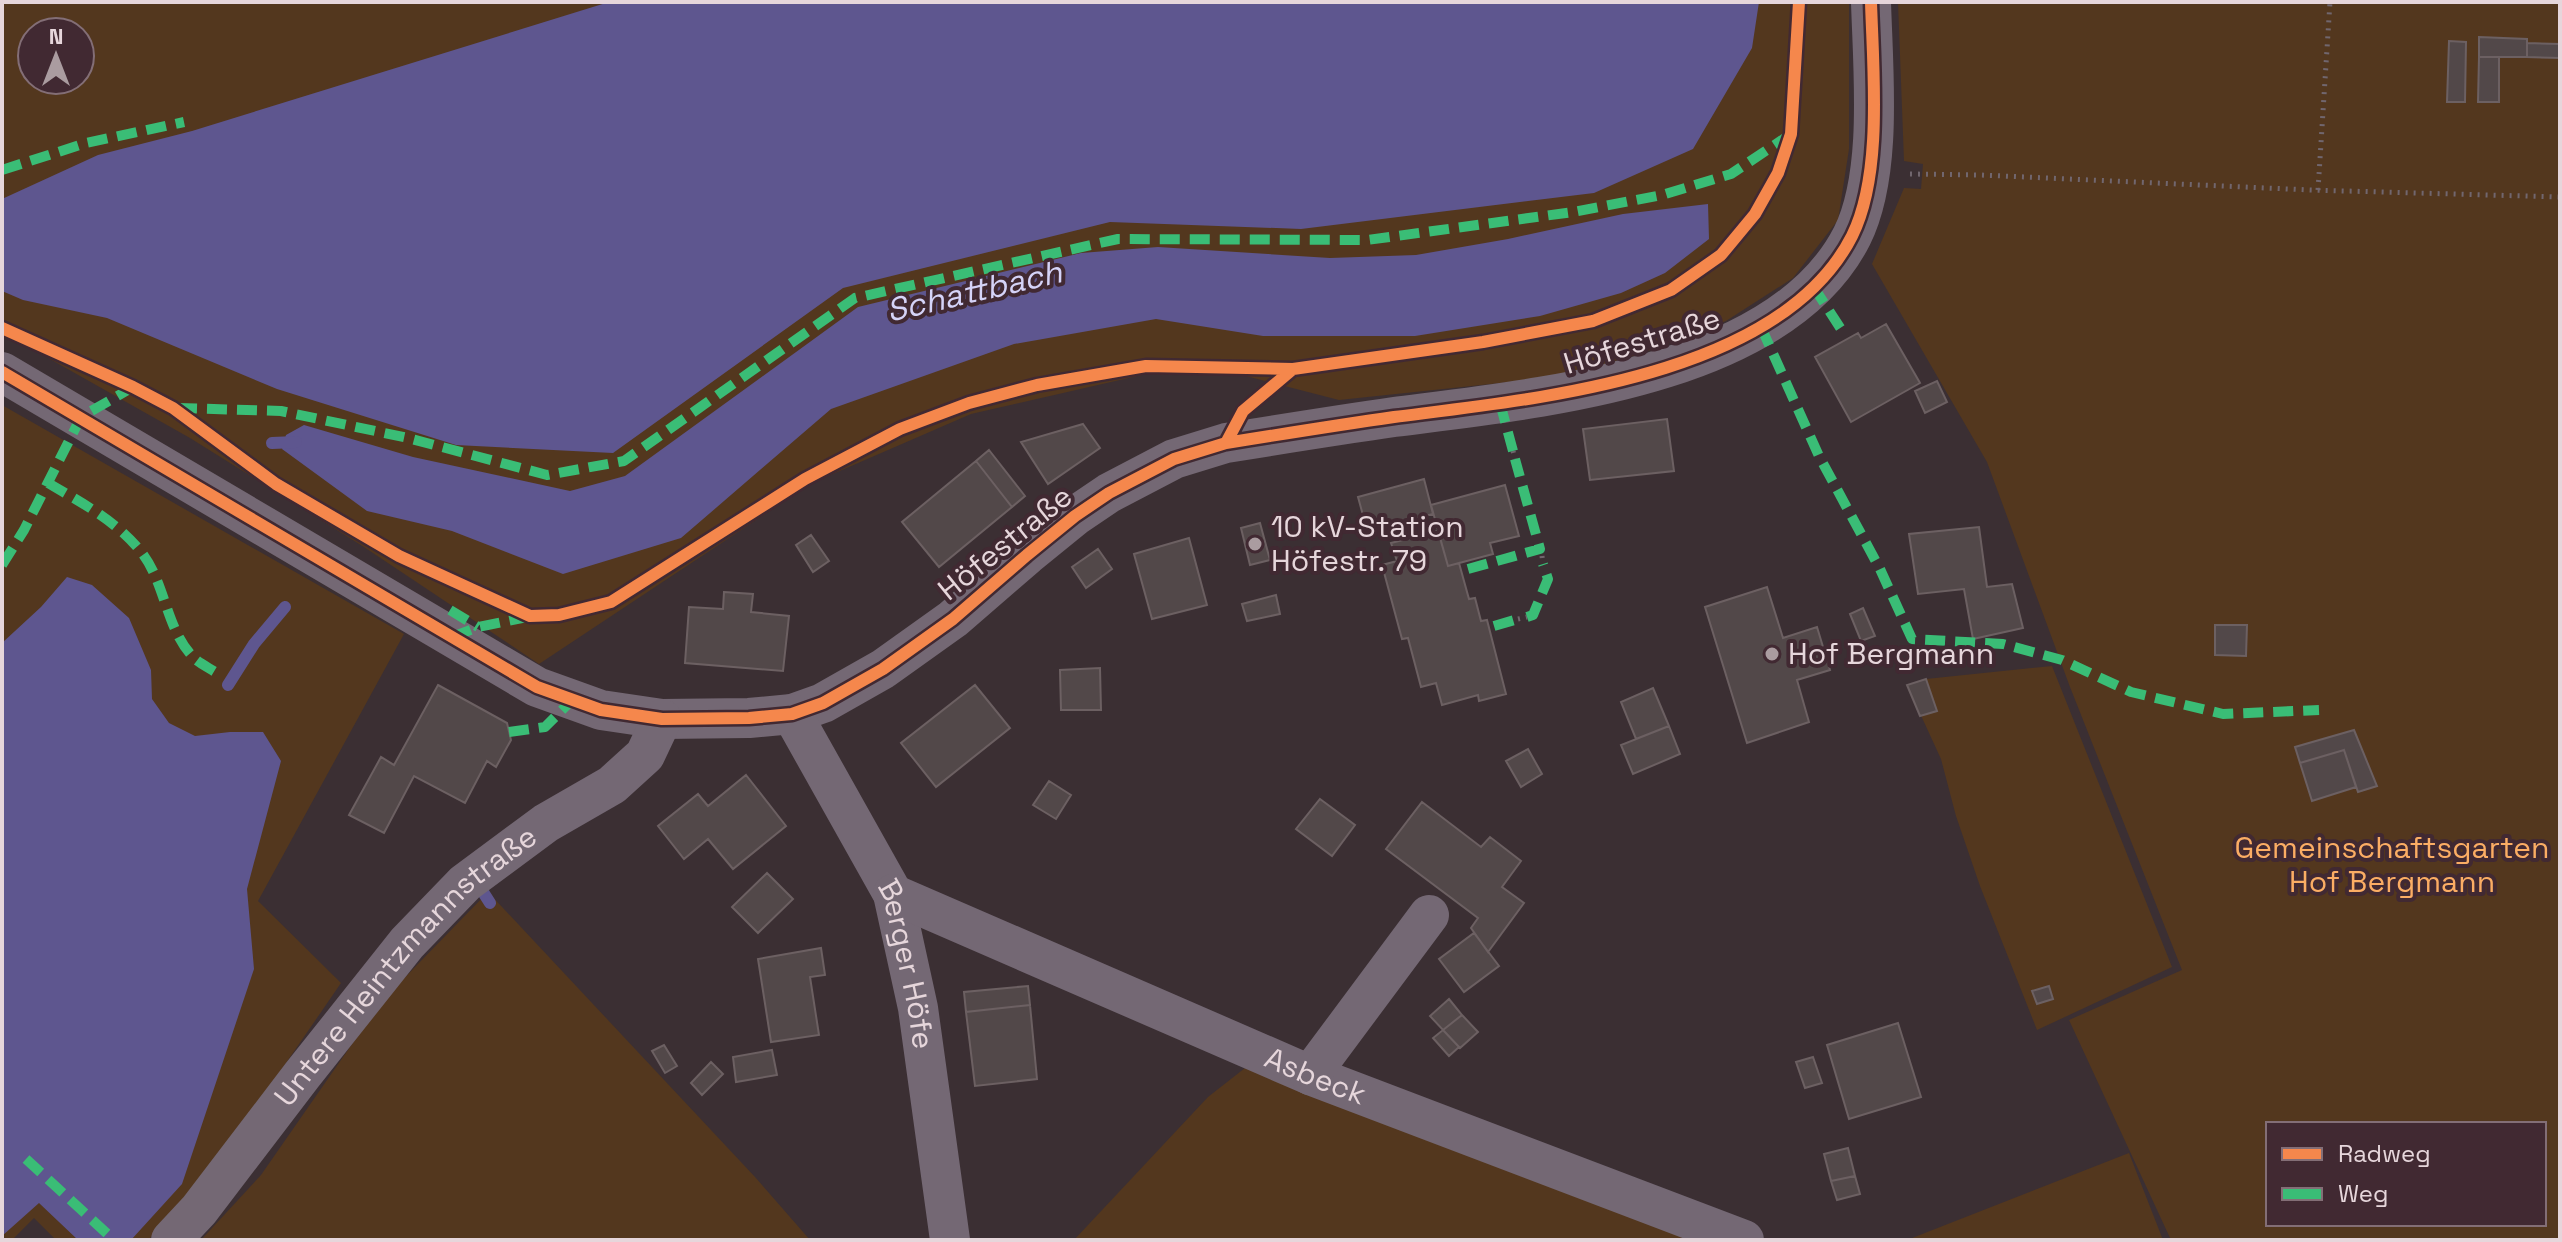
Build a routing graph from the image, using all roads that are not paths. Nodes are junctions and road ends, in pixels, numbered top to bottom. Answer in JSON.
{"nodes":[{"id":1,"x":1871,"y":2,"type":"edge"},
{"id":2,"x":2,"y":372,"type":"edge"},
{"id":3,"x":792,"y":714,"type":"junction"},
{"id":4,"x":662,"y":719,"type":"junction"},
{"id":5,"x":893,"y":894,"type":"junction"},
{"id":6,"x":1429,"y":915,"type":"dead end"},
{"id":7,"x":1310,"y":1075,"type":"junction"},
{"id":8,"x":171,"y":1240,"type":"edge"},
{"id":9,"x":950,"y":1240,"type":"edge"},
{"id":10,"x":1744,"y":1240,"type":"edge"}],
"edges":[{"from":1,"to":3,"type":"street","name":"Höfestraße"},
{"from":2,"to":4,"type":"street","name":"Höfestraße"},
{"from":3,"to":4,"type":"street","name":"Höfestraße"},
{"from":3,"to":5,"type":"street","name":"Berger Höfe"},
{"from":4,"to":8,"type":"street","name":"Untere Heintzmannstraße"},
{"from":5,"to":7,"type":"street","name":"Asbeck"},
{"from":5,"to":9,"type":"street","name":"Berger Höfe"},
{"from":6,"to":7,"type":"street"},
{"from":7,"to":10,"type":"street","name":"Asbeck"}]}
